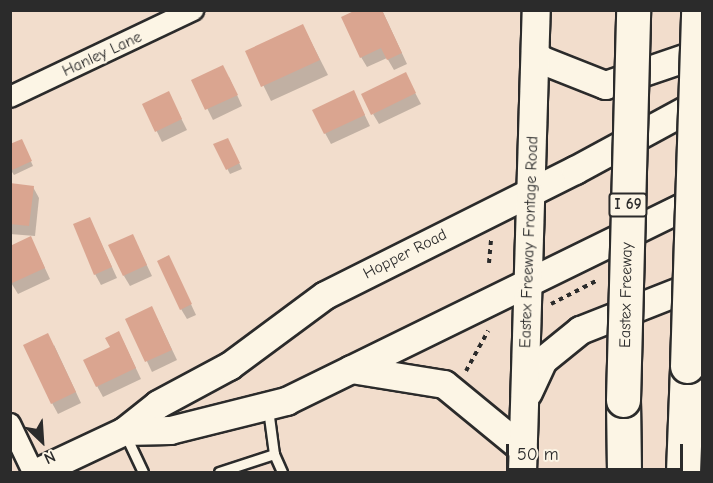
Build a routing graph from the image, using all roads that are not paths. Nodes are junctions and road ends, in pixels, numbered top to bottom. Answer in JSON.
{"nodes":[{"id":1,"x":193,"y":10,"type":"edge"},
{"id":2,"x":536,"y":10,"type":"edge"},
{"id":3,"x":633,"y":10,"type":"edge"},
{"id":4,"x":698,"y":10,"type":"edge"},
{"id":5,"x":702,"y":52,"type":"edge"},
{"id":6,"x":535,"y":54,"type":"junction"},
{"id":7,"x":10,"y":98,"type":"edge"},
{"id":8,"x":702,"y":101,"type":"edge"},
{"id":9,"x":531,"y":191,"type":"junction"},
{"id":10,"x":702,"y":197,"type":"edge"},
{"id":11,"x":702,"y":282,"type":"edge"},
{"id":12,"x":528,"y":284,"type":"junction"},
{"id":13,"x":351,"y":369,"type":"junction"},
{"id":14,"x":525,"y":398,"type":"junction"},
{"id":15,"x":268,"y":407,"type":"junction"},
{"id":16,"x":10,"y":424,"type":"edge"},
{"id":17,"x":124,"y":431,"type":"junction"},
{"id":18,"x":274,"y":454,"type":"junction"},
{"id":19,"x":522,"y":461,"type":"edge"},
{"id":20,"x":33,"y":472,"type":"edge"},
{"id":21,"x":37,"y":472,"type":"edge"},
{"id":22,"x":143,"y":472,"type":"edge"},
{"id":23,"x":219,"y":472,"type":"edge"},
{"id":24,"x":282,"y":472,"type":"edge"},
{"id":25,"x":624,"y":472,"type":"edge"},
{"id":26,"x":683,"y":472,"type":"edge"}],
"edges":[{"from":1,"to":7,"type":"street","name":"Hanley Lane"},
{"from":2,"to":6,"type":"main road","name":"Eastex Freeway Frontage Road"},
{"from":3,"to":25,"type":"highway","name":"Eastex Freeway","number":"I 69","bridge":true},
{"from":4,"to":26,"type":"highway","bridge":true},
{"from":5,"to":6,"type":"main road"},
{"from":6,"to":9,"type":"main road","name":"Eastex Freeway Frontage Road"},
{"from":8,"to":9,"type":"main road","name":"Hopper Road"},
{"from":9,"to":12,"type":"main road","name":"Eastex Freeway Frontage Road"},
{"from":9,"to":17,"type":"main road","name":"Hopper Road"},
{"from":10,"to":12,"type":"main road","name":"Hopper Road"},
{"from":11,"to":14,"type":"main road"},
{"from":12,"to":13,"type":"main road","name":"Hopper Road"},
{"from":12,"to":14,"type":"main road","name":"Eastex Freeway Frontage Road"},
{"from":13,"to":15,"type":"main road","name":"Hopper Road"},
{"from":13,"to":19,"type":"main road"},
{"from":14,"to":19,"type":"main road","name":"Eastex Freeway Frontage Road"},
{"from":15,"to":17,"type":"main road","name":"Hopper Road"},
{"from":15,"to":18,"type":"lane"},
{"from":16,"to":20,"type":"street"},
{"from":17,"to":21,"type":"main road","name":"Hopper Road"},
{"from":17,"to":22,"type":"lane"},
{"from":18,"to":23,"type":"lane"},
{"from":18,"to":24,"type":"lane"}]}
